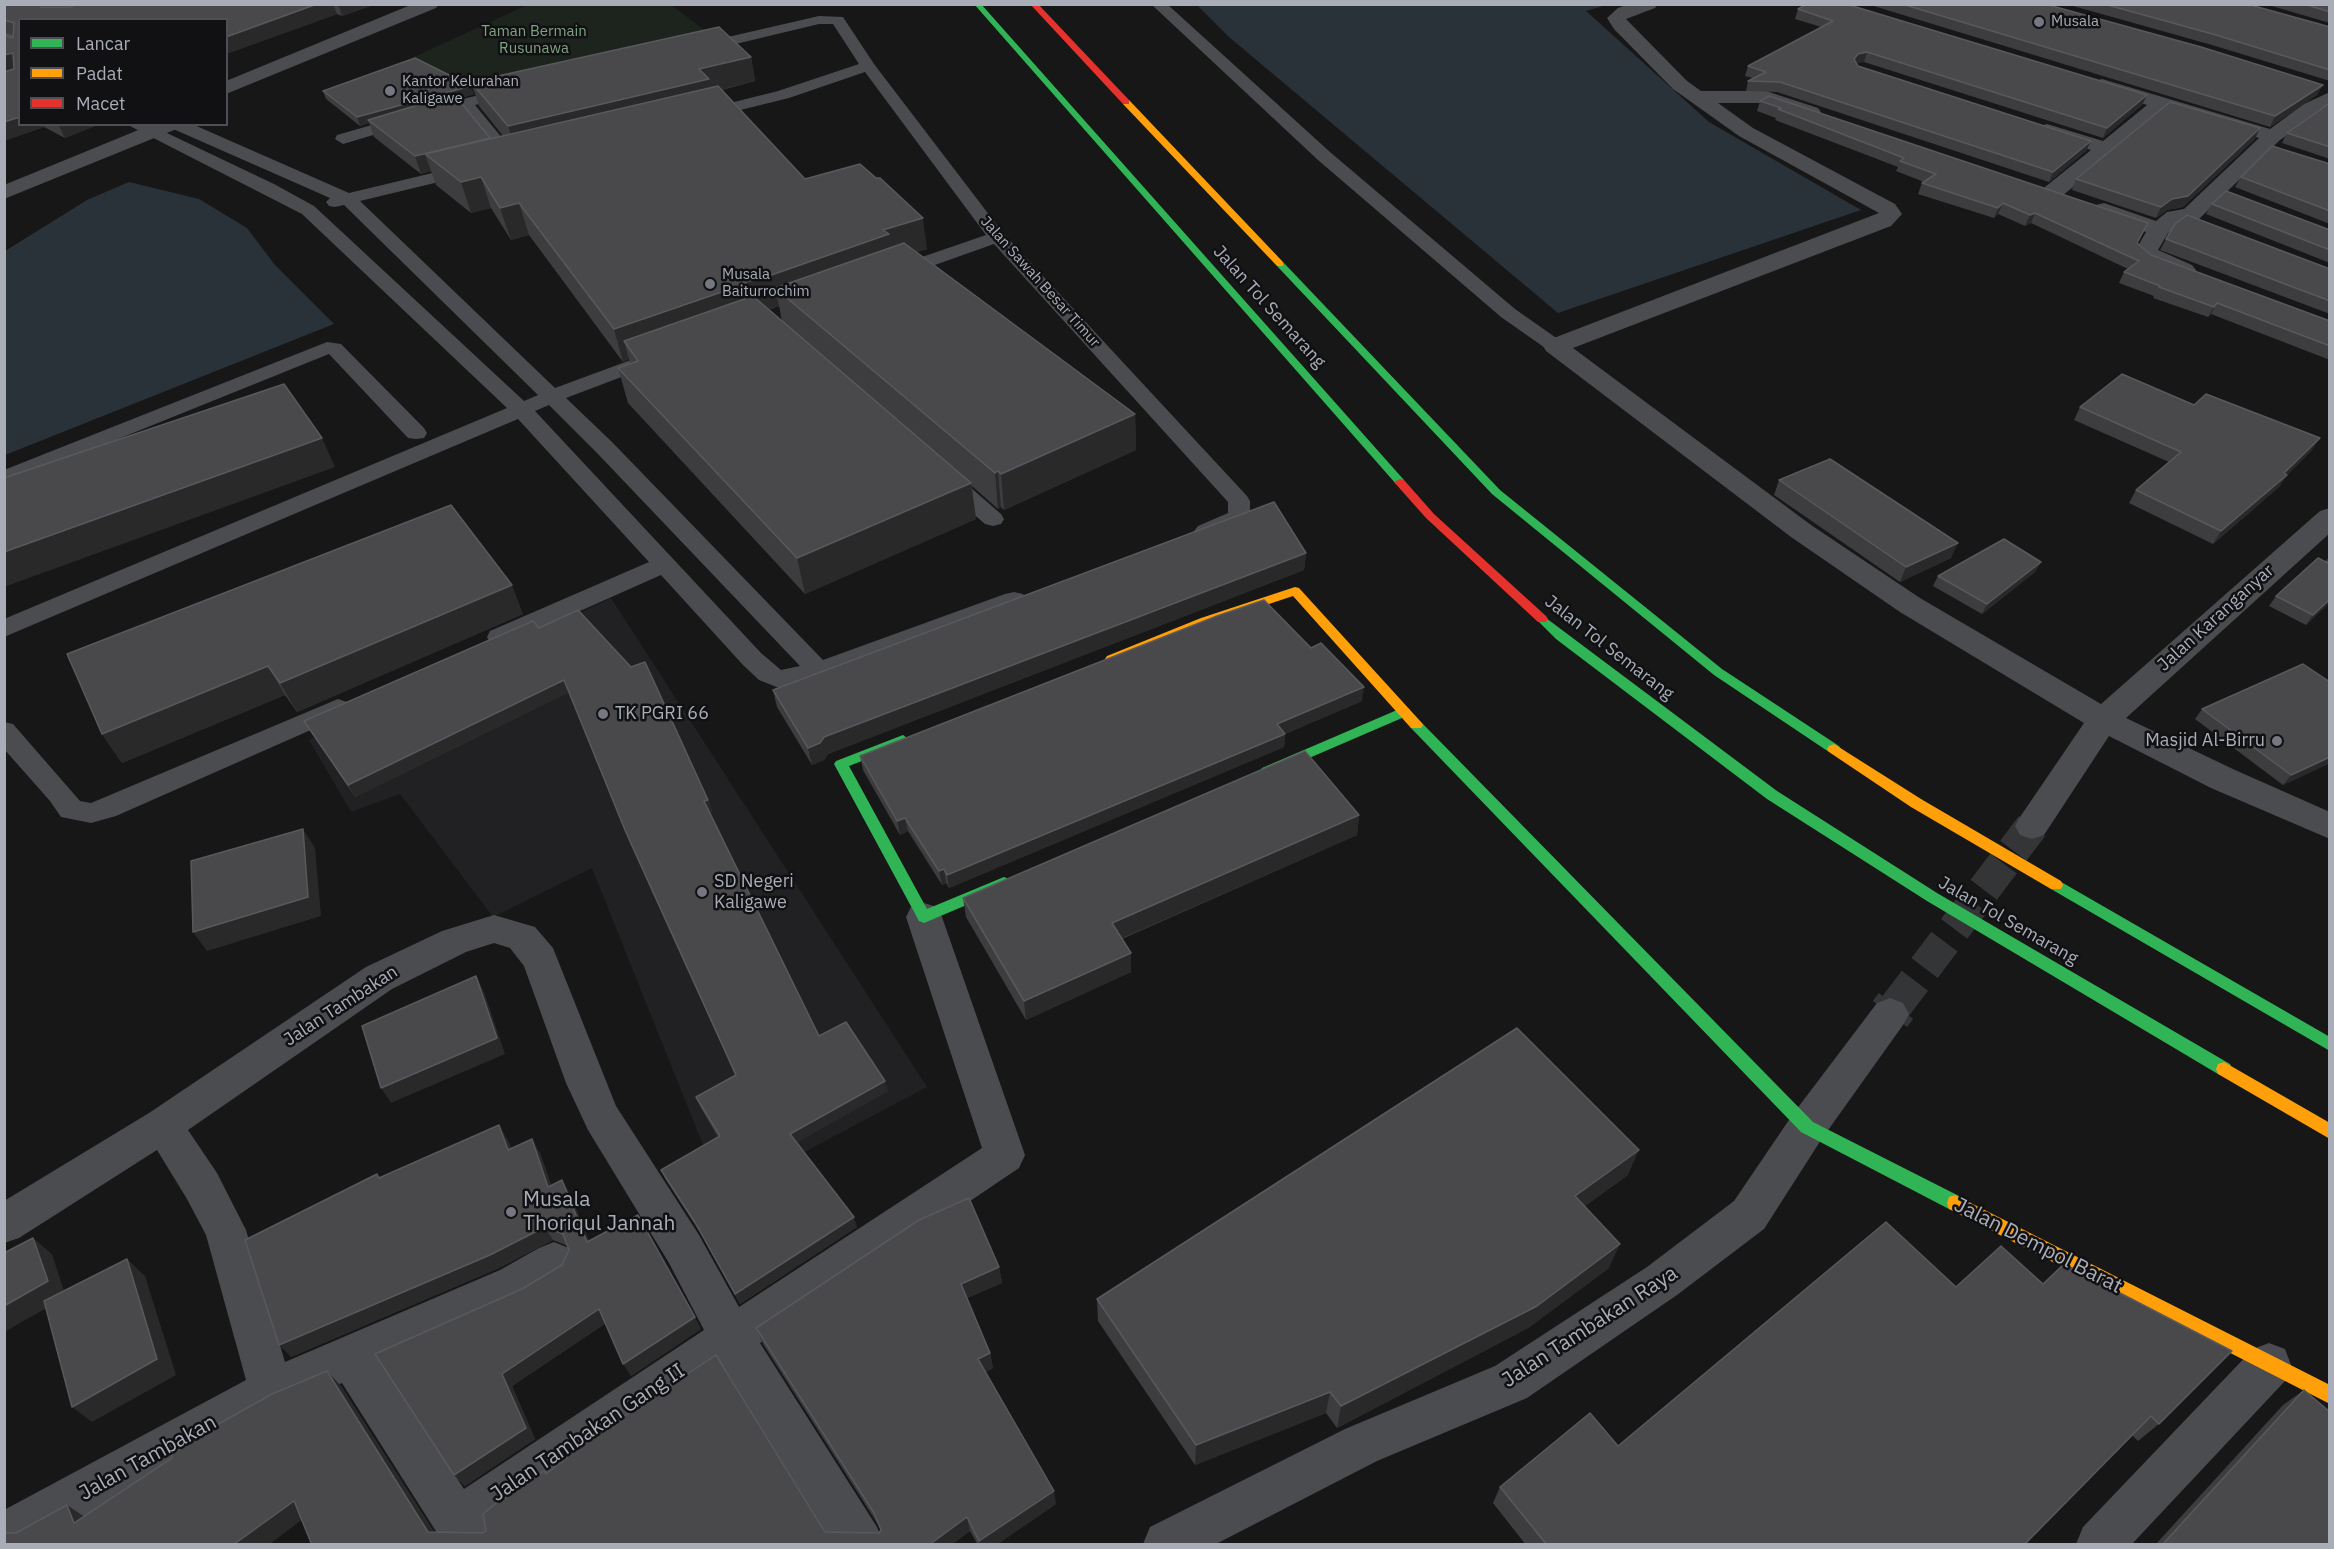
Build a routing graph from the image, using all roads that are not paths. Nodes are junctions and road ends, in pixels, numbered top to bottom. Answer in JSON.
{"nodes":[{"id":1,"x":430,"y":4,"type":"edge"},
{"id":2,"x":977,"y":4,"type":"edge"},
{"id":3,"x":1033,"y":4,"type":"edge"},
{"id":4,"x":1158,"y":4,"type":"edge"},
{"id":5,"x":1649,"y":4,"type":"edge"},
{"id":6,"x":4,"y":38,"type":"edge"},
{"id":7,"x":18,"y":45,"type":"edge"},
{"id":8,"x":682,"y":52,"type":"edge"},
{"id":9,"x":868,"y":66,"type":"junction"},
{"id":10,"x":2083,"y":79,"type":"edge"},
{"id":11,"x":228,"y":87,"type":"edge"},
{"id":12,"x":522,"y":90,"type":"edge"},
{"id":13,"x":1696,"y":97,"type":"junction"},
{"id":14,"x":2324,"y":99,"type":"edge"},
{"id":15,"x":465,"y":103,"type":"junction"},
{"id":16,"x":2161,"y":103,"type":"junction"},
{"id":17,"x":1827,"y":117,"type":"edge"},
{"id":18,"x":2028,"y":123,"type":"edge"},
{"id":19,"x":686,"y":125,"type":"edge"},
{"id":20,"x":118,"y":126,"type":"edge"},
{"id":21,"x":160,"y":126,"type":"edge"},
{"id":22,"x":182,"y":126,"type":"edge"},
{"id":23,"x":142,"y":129,"type":"edge"},
{"id":24,"x":343,"y":139,"type":"dead end"},
{"id":25,"x":2274,"y":145,"type":"junction"},
{"id":26,"x":2105,"y":148,"type":"junction"},
{"id":27,"x":4,"y":172,"type":"edge"},
{"id":28,"x":476,"y":183,"type":"edge"},
{"id":29,"x":2030,"y":185,"type":"edge"},
{"id":30,"x":376,"y":192,"type":"junction"},
{"id":31,"x":2053,"y":192,"type":"junction"},
{"id":32,"x":4,"y":193,"type":"edge"},
{"id":33,"x":348,"y":199,"type":"junction"},
{"id":34,"x":308,"y":210,"type":"junction"},
{"id":35,"x":2184,"y":216,"type":"junction"},
{"id":36,"x":2213,"y":227,"type":"edge"},
{"id":37,"x":2159,"y":229,"type":"junction"},
{"id":38,"x":997,"y":237,"type":"junction"},
{"id":39,"x":2208,"y":279,"type":"edge"},
{"id":40,"x":874,"y":280,"type":"edge"},
{"id":41,"x":1555,"y":346,"type":"junction"},
{"id":42,"x":667,"y":353,"type":"edge"},
{"id":43,"x":553,"y":396,"type":"junction"},
{"id":44,"x":521,"y":409,"type":"junction"},
{"id":45,"x":416,"y":433,"type":"dead end"},
{"id":46,"x":605,"y":448,"type":"junction"},
{"id":47,"x":570,"y":462,"type":"junction"},
{"id":48,"x":931,"y":465,"type":"edge"},
{"id":49,"x":4,"y":478,"type":"edge"},
{"id":50,"x":2330,"y":517,"type":"edge"},
{"id":51,"x":993,"y":519,"type":"dead end"},
{"id":52,"x":1179,"y":541,"type":"edge"},
{"id":53,"x":666,"y":564,"type":"junction"},
{"id":54,"x":1033,"y":593,"type":"edge"},
{"id":55,"x":4,"y":630,"type":"edge"},
{"id":56,"x":479,"y":646,"type":"edge"},
{"id":57,"x":1098,"y":664,"type":"edge"},
{"id":58,"x":819,"y":671,"type":"junction"},
{"id":59,"x":358,"y":699,"type":"edge"},
{"id":60,"x":1404,"y":712,"type":"junction"},
{"id":61,"x":2098,"y":727,"type":"junction"},
{"id":62,"x":4,"y":730,"type":"edge"},
{"id":63,"x":919,"y":734,"type":"edge"},
{"id":64,"x":1252,"y":777,"type":"edge"},
{"id":65,"x":2032,"y":826,"type":"tunnel mouth"},
{"id":66,"x":2330,"y":826,"type":"edge"},
{"id":67,"x":1012,"y":879,"type":"edge"},
{"id":68,"x":924,"y":916,"type":"junction"},
{"id":69,"x":1890,"y":1014,"type":"tunnel mouth"},
{"id":70,"x":2330,"y":1045,"type":"edge"},
{"id":71,"x":1815,"y":1117,"type":"junction"},
{"id":72,"x":163,"y":1125,"type":"junction"},
{"id":73,"x":2330,"y":1132,"type":"edge"},
{"id":74,"x":4,"y":1224,"type":"edge"},
{"id":75,"x":554,"y":1262,"type":"dead end"},
{"id":76,"x":731,"y":1337,"type":"junction"},
{"id":77,"x":351,"y":1356,"type":"junction"},
{"id":78,"x":2269,"y":1365,"type":"junction"},
{"id":79,"x":271,"y":1391,"type":"junction"},
{"id":80,"x":2330,"y":1395,"type":"edge"},
{"id":81,"x":4,"y":1536,"type":"edge"},
{"id":82,"x":1180,"y":1542,"type":"edge"},
{"id":83,"x":471,"y":1543,"type":"edge"},
{"id":84,"x":860,"y":1545,"type":"edge"},
{"id":85,"x":2100,"y":1545,"type":"edge"}],
"edges":[{"from":1,"to":11,"type":"street"},
{"from":2,"to":73,"type":"main road","name":"Jalan Tol Semarang"},
{"from":3,"to":70,"type":"main road","name":"Jalan Tol Semarang"},
{"from":4,"to":41,"type":"lane"},
{"from":5,"to":13,"type":"street"},
{"from":6,"to":7,"type":"street"},
{"from":8,"to":9,"type":"lane","name":"Jalan Sawah Besar Timur"},
{"from":9,"to":19,"type":"lane"},
{"from":9,"to":38,"type":"lane","name":"Jalan Sawah Besar Timur"},
{"from":10,"to":16,"type":"street"},
{"from":12,"to":15,"type":"lane"},
{"from":13,"to":17,"type":"street"},
{"from":13,"to":41,"type":"street"},
{"from":14,"to":25,"type":"street"},
{"from":15,"to":24,"type":"lane"},
{"from":15,"to":30,"type":"lane"},
{"from":16,"to":25,"type":"street"},
{"from":16,"to":26,"type":"street"},
{"from":18,"to":26,"type":"street"},
{"from":20,"to":27,"type":"street"},
{"from":21,"to":23,"type":"street"},
{"from":22,"to":33,"type":"lane"},
{"from":23,"to":32,"type":"street"},
{"from":23,"to":34,"type":"lane"},
{"from":25,"to":35,"type":"street"},
{"from":26,"to":31,"type":"street"},
{"from":28,"to":30,"type":"lane"},
{"from":29,"to":31,"type":"street"},
{"from":30,"to":33,"type":"lane"},
{"from":31,"to":37,"type":"street"},
{"from":33,"to":34,"type":"lane"},
{"from":33,"to":43,"type":"lane"},
{"from":34,"to":44,"type":"lane"},
{"from":35,"to":36,"type":"street"},
{"from":35,"to":37,"type":"street"},
{"from":37,"to":39,"type":"street"},
{"from":38,"to":40,"type":"lane"},
{"from":38,"to":52,"type":"lane","name":"Jalan Sawah Besar Timur"},
{"from":41,"to":61,"type":"street"},
{"from":42,"to":43,"type":"lane"},
{"from":43,"to":44,"type":"lane"},
{"from":43,"to":46,"type":"lane"},
{"from":44,"to":47,"type":"lane"},
{"from":44,"to":55,"type":"lane"},
{"from":45,"to":49,"type":"lane"},
{"from":46,"to":47,"type":"lane"},
{"from":46,"to":58,"type":"lane"},
{"from":47,"to":53,"type":"lane"},
{"from":48,"to":51,"type":"lane"},
{"from":50,"to":61,"type":"street","name":"Jalan Karanganyar"},
{"from":53,"to":56,"type":"lane"},
{"from":53,"to":58,"type":"lane"},
{"from":54,"to":58,"type":"lane"},
{"from":57,"to":60,"type":"main road","name":"Jalan Dempol Barat"},
{"from":59,"to":62,"type":"lane"},
{"from":60,"to":64,"type":"main road"},
{"from":60,"to":71,"type":"main road","name":"Jalan Dempol Barat"},
{"from":61,"to":65,"type":"street"},
{"from":61,"to":66,"type":"street"},
{"from":63,"to":68,"type":"main road"},
{"from":67,"to":68,"type":"main road"},
{"from":68,"to":76,"type":"street","name":"Jalan Tambakan Gang II"},
{"from":69,"to":71,"type":"street","name":"Jalan Tambakan Raya"},
{"from":71,"to":78,"type":"main road","name":"Jalan Dempol Barat"},
{"from":71,"to":82,"type":"street","name":"Jalan Tambakan Raya"},
{"from":72,"to":74,"type":"street","name":"Jalan Tambakan"},
{"from":72,"to":76,"type":"street","name":"Jalan Tambakan"},
{"from":72,"to":79,"type":"street"},
{"from":75,"to":77,"type":"street","name":"Jalan Tambakan"},
{"from":76,"to":83,"type":"street","name":"Jalan Tambakan Gang II"},
{"from":76,"to":84,"type":"street"},
{"from":77,"to":79,"type":"street","name":"Jalan Tambakan"},
{"from":77,"to":83,"type":"street"},
{"from":78,"to":80,"type":"main road","name":"Jalan Dempol Barat"},
{"from":78,"to":85,"type":"street"},
{"from":79,"to":81,"type":"street","name":"Jalan Tambakan"}]}
